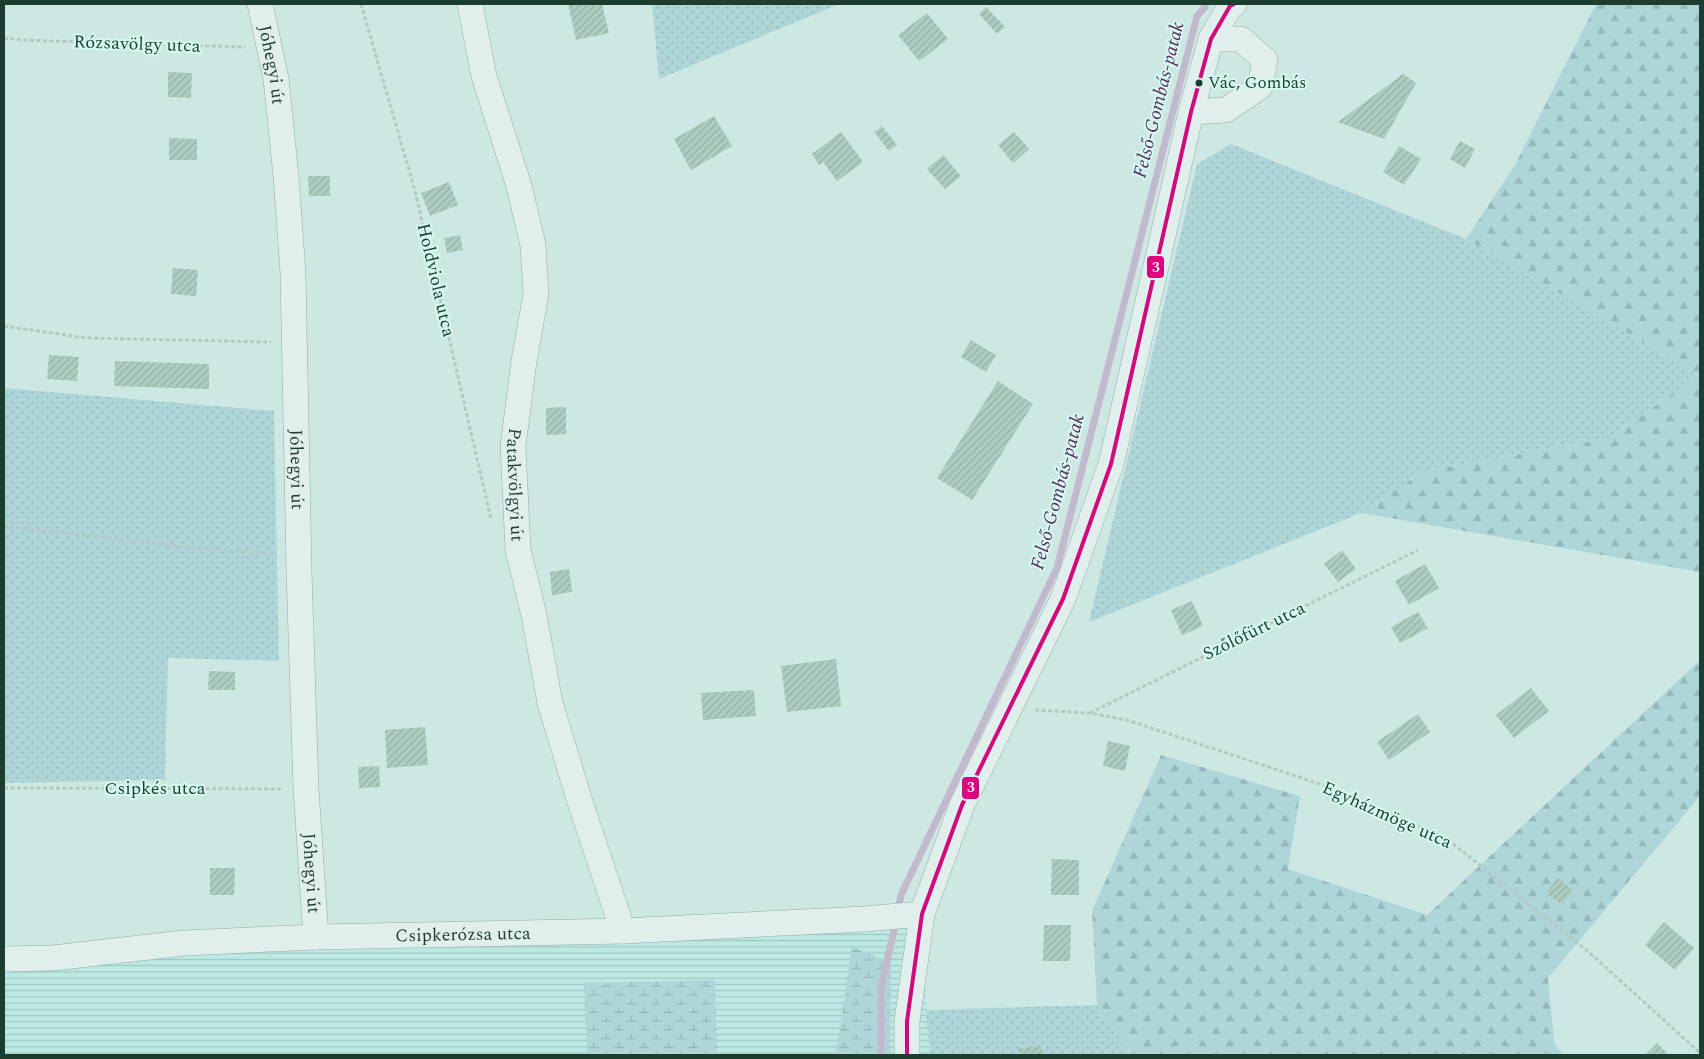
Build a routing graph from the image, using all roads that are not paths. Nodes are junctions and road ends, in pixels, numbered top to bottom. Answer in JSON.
{"nodes":[{"id":1,"x":260,"y":4,"type":"edge"},
{"id":2,"x":470,"y":4,"type":"edge"},
{"id":3,"x":1234,"y":4,"type":"edge"},
{"id":4,"x":1212,"y":39,"type":"junction"},
{"id":5,"x":1191,"y":112,"type":"junction"},
{"id":6,"x":916,"y":915,"type":"junction"},
{"id":7,"x":623,"y":931,"type":"junction"},
{"id":8,"x":316,"y":938,"type":"junction"},
{"id":9,"x":4,"y":959,"type":"edge"},
{"id":10,"x":907,"y":1055,"type":"edge"}],
"edges":[{"from":1,"to":8,"type":"street","name":"Jóhegyi út"},
{"from":2,"to":7,"type":"street","name":"Patakvölgyi út"},
{"from":3,"to":4,"type":"street"},
{"from":4,"to":5,"type":"street"},
{"from":4,"to":5,"type":"street"},
{"from":5,"to":6,"type":"street"},
{"from":6,"to":7,"type":"street","name":"Csipkerózsa utca"},
{"from":6,"to":10,"type":"street"},
{"from":7,"to":8,"type":"street","name":"Csipkerózsa utca"},
{"from":8,"to":9,"type":"street","name":"Csipkerózsa utca"}]}
